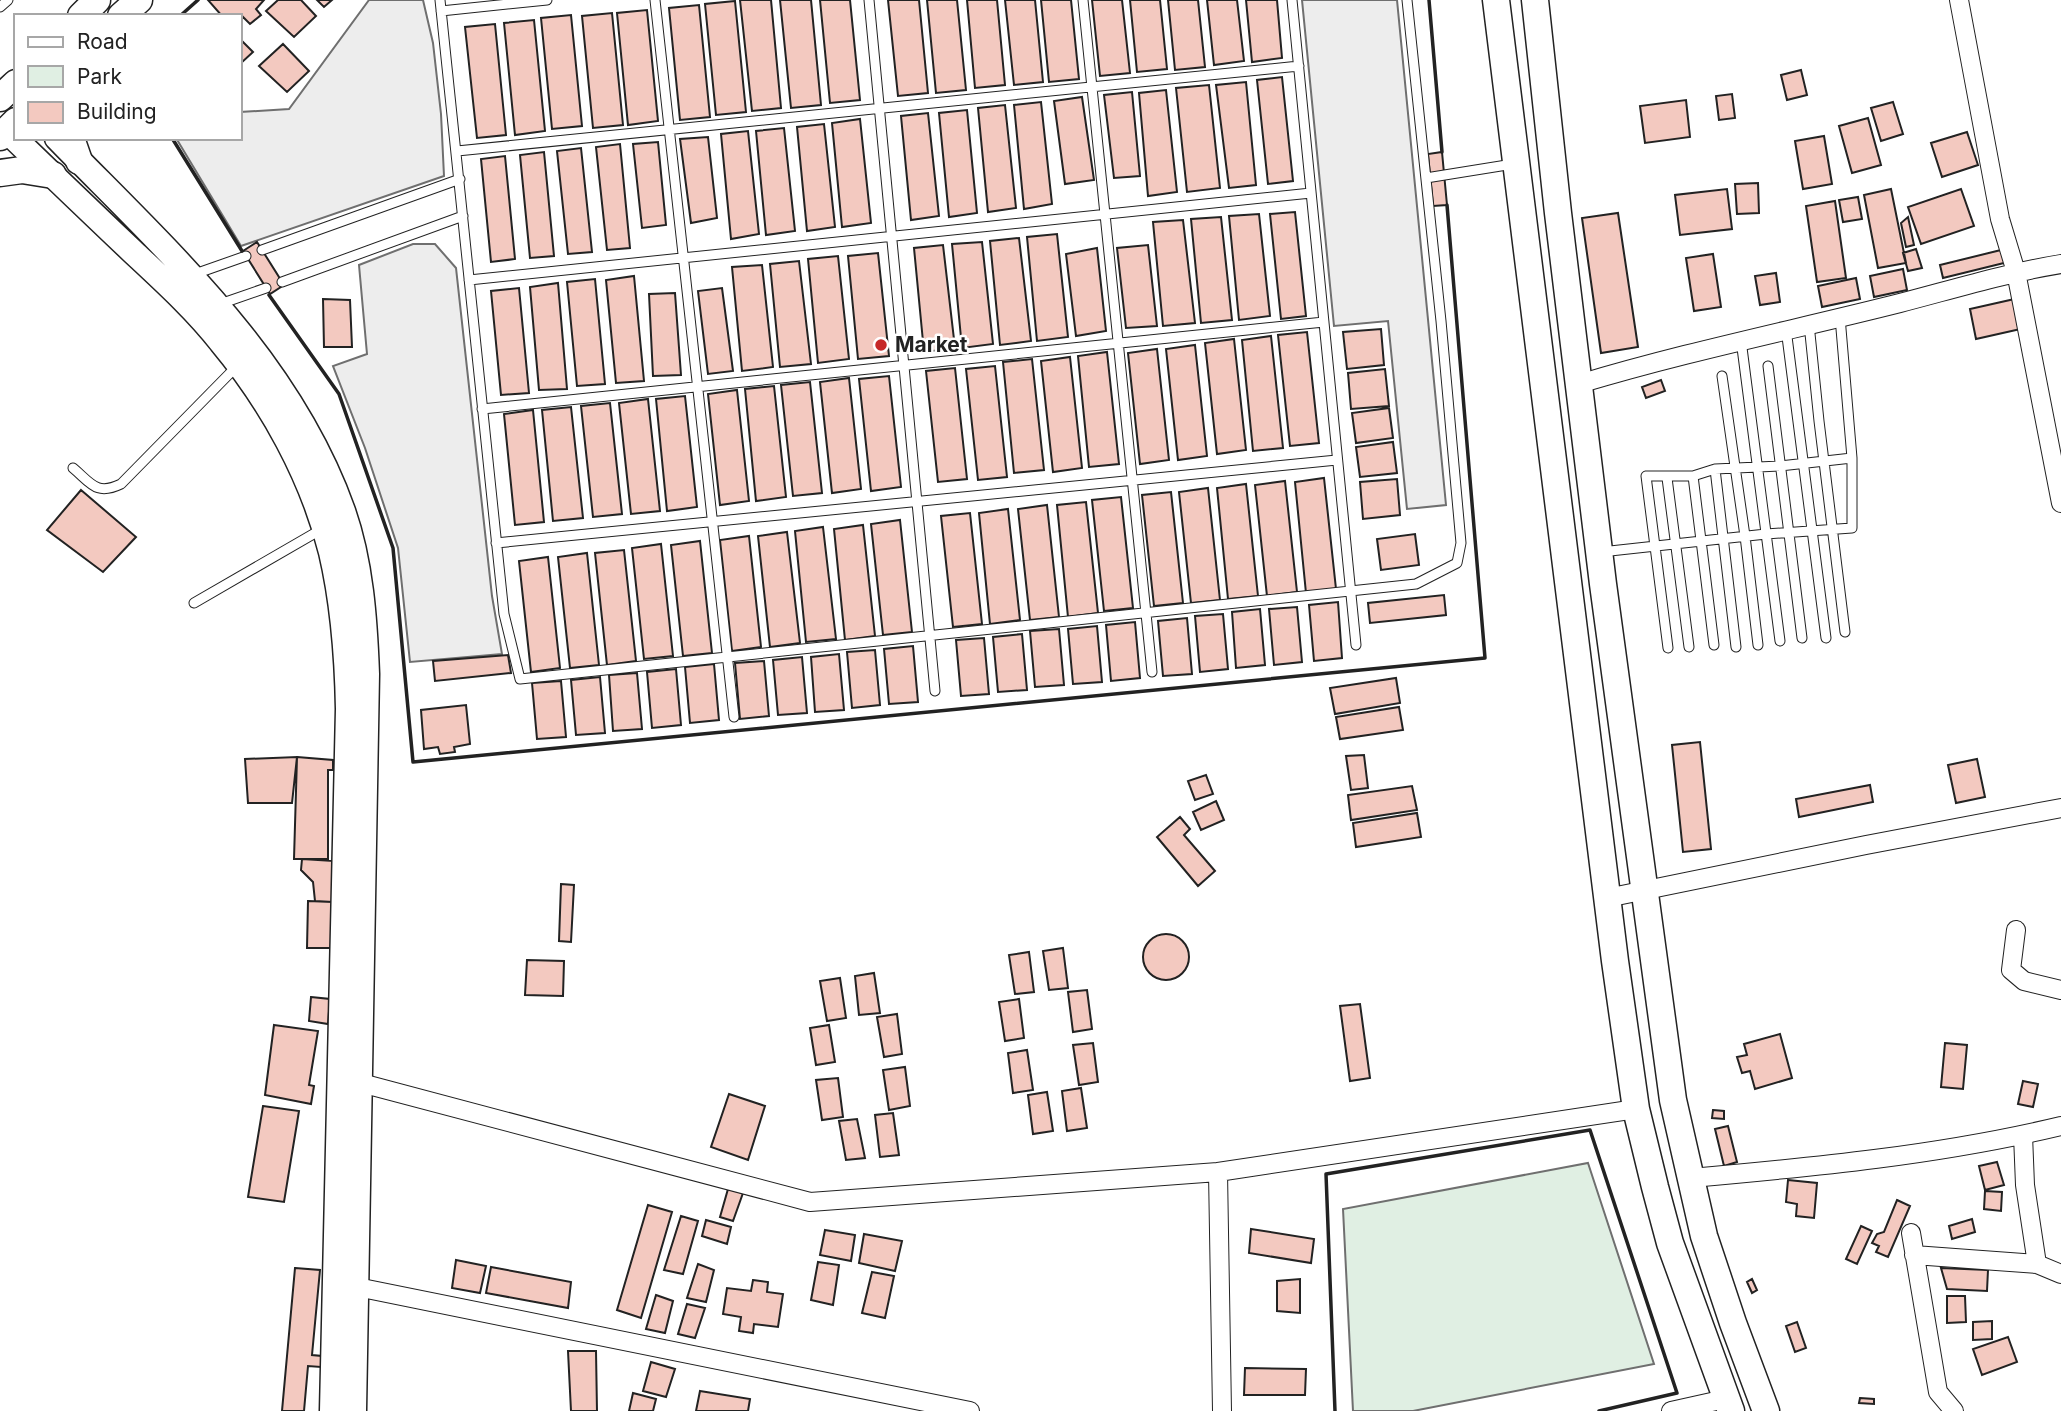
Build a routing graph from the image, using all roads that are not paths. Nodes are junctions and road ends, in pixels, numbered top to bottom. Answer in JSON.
{"nodes":[{"id":1,"x":8,"y":0,"type":"edge"},
{"id":2,"x":97,"y":0,"type":"edge"},
{"id":3,"x":139,"y":0,"type":"edge"},
{"id":4,"x":440,"y":0,"type":"edge"},
{"id":5,"x":547,"y":0,"type":"edge"},
{"id":6,"x":655,"y":0,"type":"edge"},
{"id":7,"x":869,"y":0,"type":"edge"},
{"id":8,"x":1083,"y":0,"type":"edge"},
{"id":9,"x":1292,"y":0,"type":"edge"},
{"id":10,"x":1407,"y":0,"type":"edge"},
{"id":11,"x":1496,"y":0,"type":"edge"},
{"id":12,"x":1535,"y":0,"type":"edge"},
{"id":13,"x":1959,"y":0,"type":"edge"},
{"id":14,"x":0,"y":6,"type":"edge"},
{"id":15,"x":441,"y":11,"type":"junction"},
{"id":16,"x":83,"y":14,"type":"edge"},
{"id":17,"x":123,"y":14,"type":"edge"},
{"id":18,"x":1298,"y":66,"type":"junction"},
{"id":19,"x":14,"y":85,"type":"edge"},
{"id":20,"x":1092,"y":87,"type":"junction"},
{"id":21,"x":0,"y":98,"type":"edge"},
{"id":22,"x":879,"y":108,"type":"junction"},
{"id":23,"x":670,"y":130,"type":"junction"},
{"id":24,"x":18,"y":140,"type":"edge"},
{"id":25,"x":75,"y":149,"type":"edge"},
{"id":26,"x":457,"y":151,"type":"junction"},
{"id":27,"x":1515,"y":163,"type":"junction"},
{"id":28,"x":0,"y":173,"type":"edge"},
{"id":29,"x":53,"y":175,"type":"junction"},
{"id":30,"x":1426,"y":178,"type":"junction"},
{"id":31,"x":460,"y":179,"type":"junction"},
{"id":32,"x":1311,"y":193,"type":"junction"},
{"id":33,"x":1105,"y":214,"type":"junction"},
{"id":34,"x":463,"y":216,"type":"junction"},
{"id":35,"x":891,"y":236,"type":"junction"},
{"id":36,"x":262,"y":250,"type":"dead end"},
{"id":37,"x":246,"y":256,"type":"dead end"},
{"id":38,"x":684,"y":258,"type":"junction"},
{"id":39,"x":2061,"y":264,"type":"edge"},
{"id":40,"x":2016,"y":272,"type":"junction"},
{"id":41,"x":469,"y":280,"type":"junction"},
{"id":42,"x":179,"y":281,"type":"junction"},
{"id":43,"x":282,"y":282,"type":"dead end"},
{"id":44,"x":266,"y":288,"type":"dead end"},
{"id":45,"x":206,"y":309,"type":"junction"},
{"id":46,"x":1840,"y":317,"type":"junction"},
{"id":47,"x":1324,"y":322,"type":"junction"},
{"id":48,"x":1809,"y":324,"type":"junction"},
{"id":49,"x":1786,"y":329,"type":"junction"},
{"id":50,"x":1741,"y":340,"type":"junction"},
{"id":51,"x":1118,"y":344,"type":"junction"},
{"id":52,"x":239,"y":365,"type":"junction"},
{"id":53,"x":904,"y":366,"type":"junction"},
{"id":54,"x":1768,"y":366,"type":"dead end"},
{"id":55,"x":1722,"y":376,"type":"dead end"},
{"id":56,"x":1579,"y":384,"type":"junction"},
{"id":57,"x":698,"y":387,"type":"junction"},
{"id":58,"x":482,"y":409,"type":"junction"},
{"id":59,"x":1852,"y":458,"type":"junction"},
{"id":60,"x":1338,"y":460,"type":"junction"},
{"id":61,"x":1824,"y":462,"type":"junction"},
{"id":62,"x":1804,"y":464,"type":"junction"},
{"id":63,"x":1780,"y":466,"type":"junction"},
{"id":64,"x":73,"y":467,"type":"dead end"},
{"id":65,"x":1758,"y":467,"type":"junction"},
{"id":66,"x":1735,"y":468,"type":"junction"},
{"id":67,"x":1714,"y":469,"type":"junction"},
{"id":68,"x":1693,"y":477,"type":"junction"},
{"id":69,"x":1667,"y":478,"type":"junction"},
{"id":70,"x":1132,"y":480,"type":"junction"},
{"id":71,"x":917,"y":502,"type":"junction"},
{"id":72,"x":2061,"y":503,"type":"edge"},
{"id":73,"x":712,"y":522,"type":"junction"},
{"id":74,"x":323,"y":528,"type":"junction"},
{"id":75,"x":1834,"y":529,"type":"junction"},
{"id":76,"x":1812,"y":531,"type":"junction"},
{"id":77,"x":1788,"y":532,"type":"junction"},
{"id":78,"x":1766,"y":534,"type":"junction"},
{"id":79,"x":1745,"y":536,"type":"junction"},
{"id":80,"x":1722,"y":539,"type":"junction"},
{"id":81,"x":1701,"y":541,"type":"junction"},
{"id":82,"x":496,"y":543,"type":"junction"},
{"id":83,"x":1677,"y":544,"type":"junction"},
{"id":84,"x":1654,"y":546,"type":"junction"},
{"id":85,"x":1599,"y":552,"type":"junction"},
{"id":86,"x":1603,"y":584,"type":"junction"},
{"id":87,"x":1569,"y":591,"type":"junction"},
{"id":88,"x":1350,"y":592,"type":"junction"},
{"id":89,"x":194,"y":603,"type":"dead end"},
{"id":90,"x":1146,"y":614,"type":"junction"},
{"id":91,"x":1846,"y":632,"type":"dead end"},
{"id":92,"x":930,"y":637,"type":"junction"},
{"id":93,"x":1802,"y":638,"type":"dead end"},
{"id":94,"x":1826,"y":638,"type":"dead end"},
{"id":95,"x":1780,"y":641,"type":"dead end"},
{"id":96,"x":1356,"y":645,"type":"dead end"},
{"id":97,"x":1714,"y":645,"type":"dead end"},
{"id":98,"x":1758,"y":645,"type":"dead end"},
{"id":99,"x":1689,"y":647,"type":"dead end"},
{"id":100,"x":1736,"y":647,"type":"dead end"},
{"id":101,"x":1668,"y":648,"type":"dead end"},
{"id":102,"x":727,"y":658,"type":"junction"},
{"id":103,"x":1152,"y":671,"type":"dead end"},
{"id":104,"x":935,"y":691,"type":"dead end"},
{"id":105,"x":734,"y":717,"type":"dead end"},
{"id":106,"x":2061,"y":808,"type":"edge"},
{"id":107,"x":1643,"y":891,"type":"junction"},
{"id":108,"x":1607,"y":898,"type":"junction"},
{"id":109,"x":2016,"y":929,"type":"dead end"},
{"id":110,"x":2061,"y":990,"type":"edge"},
{"id":111,"x":360,"y":1083,"type":"junction"},
{"id":112,"x":1636,"y":1109,"type":"junction"},
{"id":113,"x":2061,"y":1126,"type":"edge"},
{"id":114,"x":2023,"y":1135,"type":"junction"},
{"id":115,"x":1218,"y":1172,"type":"junction"},
{"id":116,"x":1691,"y":1178,"type":"junction"},
{"id":117,"x":1911,"y":1233,"type":"dead end"},
{"id":118,"x":1914,"y":1255,"type":"junction"},
{"id":119,"x":2037,"y":1264,"type":"junction"},
{"id":120,"x":2061,"y":1274,"type":"edge"},
{"id":121,"x":357,"y":1287,"type":"junction"},
{"id":122,"x":1728,"y":1405,"type":"edge"},
{"id":123,"x":332,"y":1411,"type":"edge"},
{"id":124,"x":354,"y":1411,"type":"edge"},
{"id":125,"x":970,"y":1411,"type":"edge"},
{"id":126,"x":1222,"y":1411,"type":"edge"},
{"id":127,"x":1671,"y":1411,"type":"edge"},
{"id":128,"x":1766,"y":1411,"type":"edge"},
{"id":129,"x":1954,"y":1411,"type":"edge"}],
"edges":[{"from":1,"to":14,"type":"lane"},
{"from":2,"to":16,"type":"main road"},
{"from":3,"to":17,"type":"main road"},
{"from":4,"to":15,"type":"lane"},
{"from":5,"to":15,"type":"lane"},
{"from":6,"to":23,"type":"lane"},
{"from":7,"to":22,"type":"lane"},
{"from":8,"to":20,"type":"lane"},
{"from":9,"to":18,"type":"lane"},
{"from":10,"to":30,"type":"lane"},
{"from":11,"to":27,"type":"main road"},
{"from":12,"to":56,"type":"main road"},
{"from":13,"to":40,"type":"street"},
{"from":15,"to":26,"type":"lane"},
{"from":18,"to":20,"type":"lane"},
{"from":18,"to":32,"type":"lane"},
{"from":19,"to":21,"type":"main road"},
{"from":20,"to":22,"type":"lane"},
{"from":20,"to":33,"type":"lane"},
{"from":22,"to":23,"type":"lane"},
{"from":22,"to":35,"type":"lane"},
{"from":23,"to":26,"type":"lane"},
{"from":23,"to":38,"type":"lane"},
{"from":24,"to":29,"type":"main road"},
{"from":25,"to":42,"type":"main road"},
{"from":26,"to":31,"type":"lane"},
{"from":27,"to":30,"type":"lane"},
{"from":27,"to":87,"type":"main road"},
{"from":28,"to":29,"type":"main road"},
{"from":29,"to":42,"type":"main road"},
{"from":30,"to":88,"type":"lane"},
{"from":31,"to":34,"type":"lane"},
{"from":31,"to":36,"type":"lane"},
{"from":32,"to":33,"type":"lane"},
{"from":32,"to":47,"type":"lane"},
{"from":33,"to":35,"type":"lane"},
{"from":33,"to":51,"type":"lane"},
{"from":34,"to":41,"type":"lane"},
{"from":34,"to":43,"type":"lane"},
{"from":35,"to":38,"type":"lane"},
{"from":35,"to":53,"type":"lane"},
{"from":37,"to":42,"type":"lane"},
{"from":38,"to":41,"type":"lane"},
{"from":38,"to":57,"type":"lane"},
{"from":39,"to":40,"type":"street"},
{"from":40,"to":46,"type":"street"},
{"from":40,"to":72,"type":"street"},
{"from":41,"to":58,"type":"lane"},
{"from":42,"to":45,"type":"main road"},
{"from":44,"to":45,"type":"lane"},
{"from":45,"to":52,"type":"main road"},
{"from":45,"to":111,"type":"main road"},
{"from":46,"to":48,"type":"street"},
{"from":46,"to":59,"type":"lane"},
{"from":47,"to":51,"type":"lane"},
{"from":47,"to":60,"type":"lane"},
{"from":48,"to":49,"type":"street"},
{"from":48,"to":61,"type":"lane"},
{"from":49,"to":50,"type":"street"},
{"from":49,"to":62,"type":"lane"},
{"from":50,"to":56,"type":"street"},
{"from":50,"to":65,"type":"lane"},
{"from":51,"to":53,"type":"lane"},
{"from":51,"to":70,"type":"lane"},
{"from":52,"to":64,"type":"lane"},
{"from":52,"to":74,"type":"main road"},
{"from":53,"to":57,"type":"lane"},
{"from":53,"to":71,"type":"lane"},
{"from":54,"to":63,"type":"lane"},
{"from":55,"to":66,"type":"lane"},
{"from":56,"to":85,"type":"main road"},
{"from":57,"to":58,"type":"lane"},
{"from":57,"to":73,"type":"lane"},
{"from":58,"to":82,"type":"lane"},
{"from":59,"to":61,"type":"lane"},
{"from":59,"to":75,"type":"lane"},
{"from":60,"to":70,"type":"lane"},
{"from":60,"to":88,"type":"lane"},
{"from":61,"to":62,"type":"lane"},
{"from":61,"to":75,"type":"lane"},
{"from":62,"to":63,"type":"lane"},
{"from":62,"to":76,"type":"lane"},
{"from":63,"to":65,"type":"lane"},
{"from":63,"to":77,"type":"lane"},
{"from":65,"to":66,"type":"lane"},
{"from":65,"to":78,"type":"lane"},
{"from":66,"to":67,"type":"lane"},
{"from":66,"to":79,"type":"lane"},
{"from":67,"to":68,"type":"lane"},
{"from":67,"to":80,"type":"lane"},
{"from":68,"to":69,"type":"lane"},
{"from":68,"to":81,"type":"lane"},
{"from":69,"to":83,"type":"lane"},
{"from":69,"to":84,"type":"lane"},
{"from":70,"to":71,"type":"lane"},
{"from":70,"to":90,"type":"lane"},
{"from":71,"to":73,"type":"lane"},
{"from":71,"to":92,"type":"lane"},
{"from":73,"to":82,"type":"lane"},
{"from":73,"to":102,"type":"lane"},
{"from":74,"to":89,"type":"lane"},
{"from":74,"to":123,"type":"main road"},
{"from":75,"to":76,"type":"lane"},
{"from":75,"to":91,"type":"lane"},
{"from":76,"to":77,"type":"lane"},
{"from":76,"to":94,"type":"lane"},
{"from":77,"to":78,"type":"lane"},
{"from":77,"to":93,"type":"lane"},
{"from":78,"to":79,"type":"lane"},
{"from":78,"to":95,"type":"lane"},
{"from":79,"to":80,"type":"lane"},
{"from":79,"to":98,"type":"lane"},
{"from":80,"to":81,"type":"lane"},
{"from":80,"to":100,"type":"lane"},
{"from":81,"to":83,"type":"lane"},
{"from":81,"to":97,"type":"lane"},
{"from":82,"to":102,"type":"lane"},
{"from":83,"to":84,"type":"lane"},
{"from":83,"to":99,"type":"lane"},
{"from":84,"to":85,"type":"lane"},
{"from":84,"to":101,"type":"lane"},
{"from":85,"to":86,"type":"main road"},
{"from":86,"to":87,"type":"main road"},
{"from":86,"to":107,"type":"main road"},
{"from":87,"to":108,"type":"main road"},
{"from":88,"to":90,"type":"lane"},
{"from":88,"to":96,"type":"lane"},
{"from":90,"to":92,"type":"lane"},
{"from":90,"to":103,"type":"lane"},
{"from":92,"to":102,"type":"lane"},
{"from":92,"to":104,"type":"lane"},
{"from":102,"to":105,"type":"lane"},
{"from":106,"to":107,"type":"street"},
{"from":107,"to":108,"type":"street"},
{"from":107,"to":116,"type":"main road"},
{"from":108,"to":112,"type":"main road"},
{"from":109,"to":110,"type":"street"},
{"from":111,"to":115,"type":"street"},
{"from":111,"to":121,"type":"main road"},
{"from":112,"to":115,"type":"street"},
{"from":112,"to":122,"type":"main road"},
{"from":113,"to":114,"type":"street"},
{"from":114,"to":116,"type":"street"},
{"from":114,"to":119,"type":"street"},
{"from":115,"to":126,"type":"street"},
{"from":116,"to":128,"type":"main road"},
{"from":117,"to":118,"type":"street"},
{"from":118,"to":119,"type":"street"},
{"from":118,"to":129,"type":"street"},
{"from":119,"to":120,"type":"street"},
{"from":121,"to":124,"type":"main road"},
{"from":121,"to":125,"type":"street"},
{"from":122,"to":127,"type":"street"}]}
